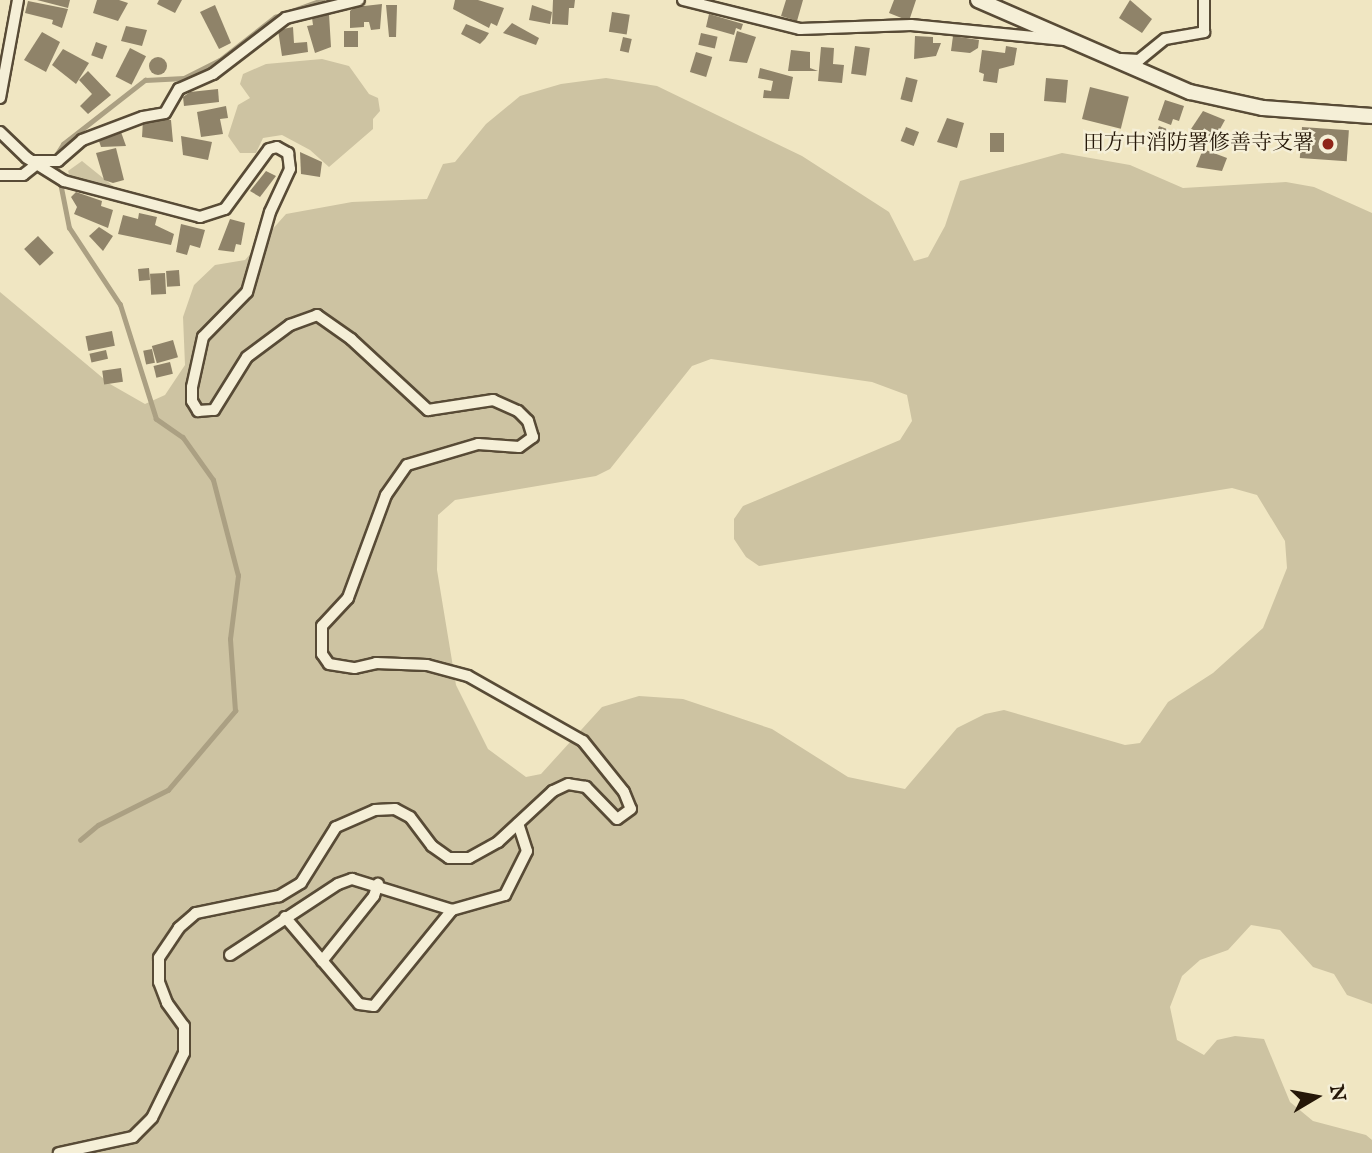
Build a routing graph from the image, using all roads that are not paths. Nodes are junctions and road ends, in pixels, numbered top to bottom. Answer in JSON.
{"nodes":[{"id":1,"x":18,"y":0,"type":"edge"},
{"id":2,"x":359,"y":0,"type":"edge"},
{"id":3,"x":683,"y":0,"type":"edge"},
{"id":4,"x":978,"y":0,"type":"edge"},
{"id":5,"x":1204,"y":0,"type":"edge"},
{"id":6,"x":1079,"y":42,"type":"junction"},
{"id":7,"x":1110,"y":58,"type":"junction"},
{"id":8,"x":0,"y":98,"type":"edge"},
{"id":9,"x":1372,"y":116,"type":"edge"},
{"id":10,"x":0,"y":132,"type":"edge"},
{"id":11,"x":34,"y":163,"type":"junction"},
{"id":12,"x":53,"y":166,"type":"junction"},
{"id":13,"x":0,"y":175,"type":"edge"},
{"id":14,"x":518,"y":823,"type":"junction"},
{"id":15,"x":378,"y":884,"type":"junction"},
{"id":16,"x":452,"y":910,"type":"junction"},
{"id":17,"x":285,"y":917,"type":"junction"},
{"id":18,"x":230,"y":955,"type":"dead end"},
{"id":19,"x":322,"y":961,"type":"junction"},
{"id":20,"x":58,"y":1153,"type":"edge"}],
"edges":[{"from":1,"to":8,"type":"street"},
{"from":2,"to":12,"type":"street"},
{"from":3,"to":6,"type":"street"},
{"from":4,"to":6,"type":"main road"},
{"from":5,"to":7,"type":"street"},
{"from":6,"to":7,"type":"main road"},
{"from":7,"to":9,"type":"main road"},
{"from":10,"to":11,"type":"street"},
{"from":11,"to":12,"type":"street"},
{"from":11,"to":13,"type":"street"},
{"from":12,"to":14,"type":"street"},
{"from":14,"to":16,"type":"street"},
{"from":14,"to":20,"type":"street"},
{"from":15,"to":16,"type":"street"},
{"from":15,"to":17,"type":"street"},
{"from":15,"to":19,"type":"street"},
{"from":16,"to":19,"type":"street"},
{"from":17,"to":18,"type":"street"},
{"from":17,"to":19,"type":"street"}]}
